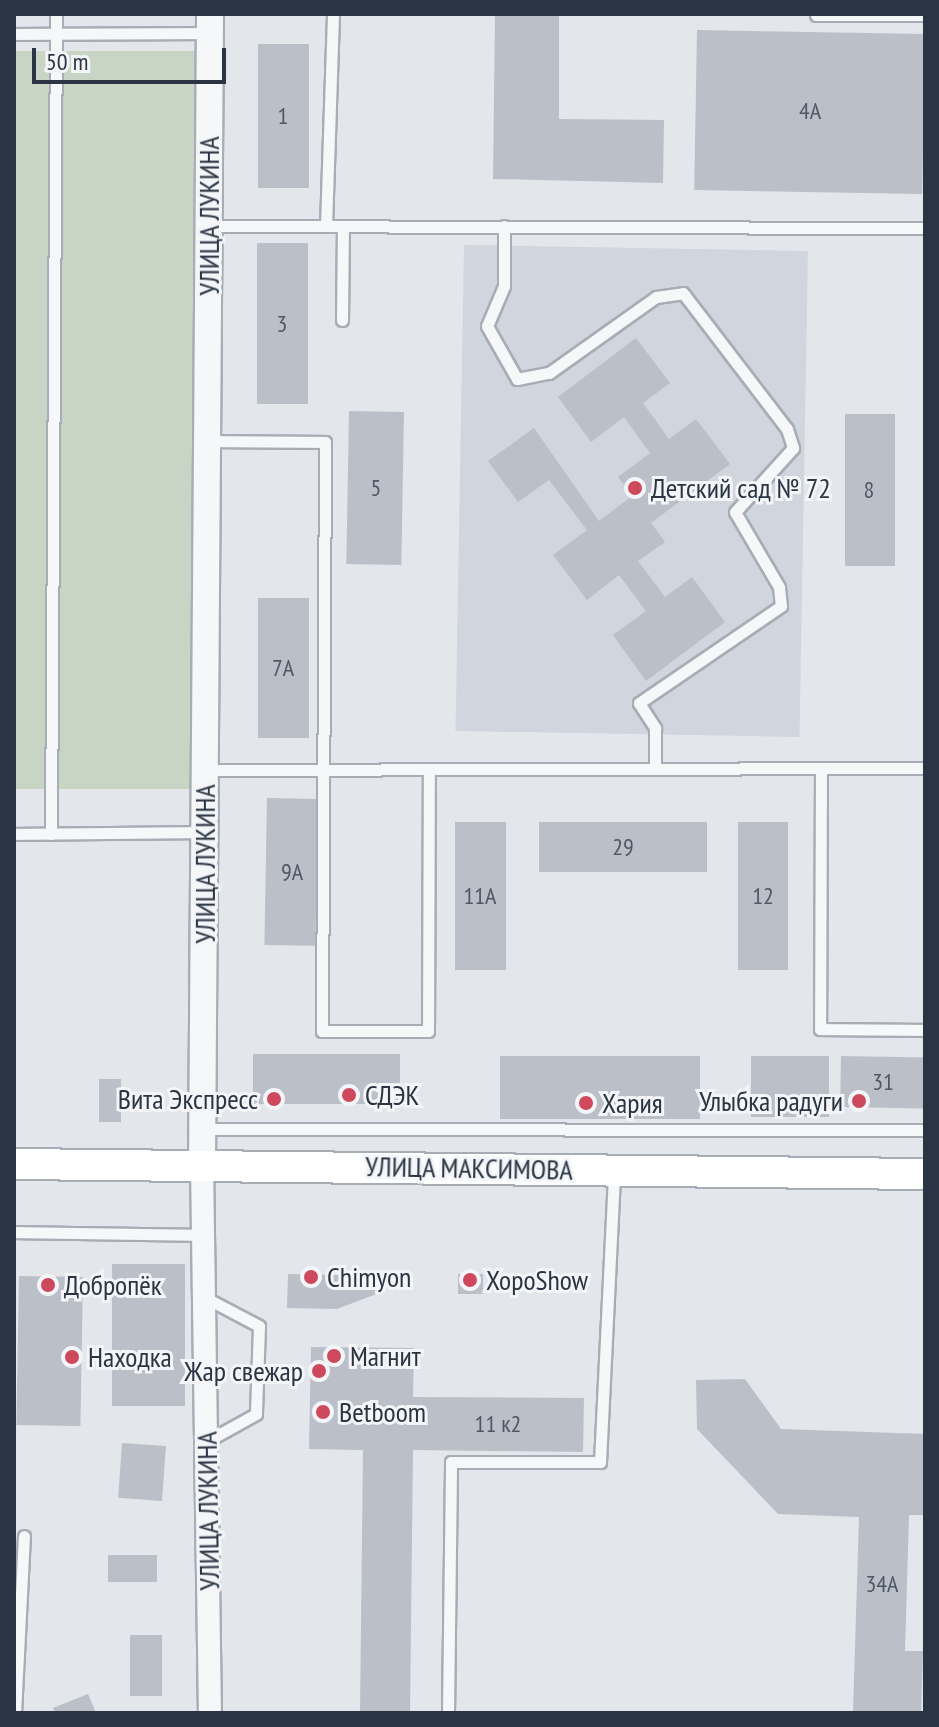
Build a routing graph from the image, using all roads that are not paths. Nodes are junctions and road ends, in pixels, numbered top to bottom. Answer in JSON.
{"nodes":[{"id":1,"x":56,"y":14,"type":"edge"},
{"id":2,"x":333,"y":14,"type":"edge"},
{"id":3,"x":816,"y":15,"type":"edge"},
{"id":4,"x":925,"y":15,"type":"edge"},
{"id":5,"x":210,"y":24,"type":"edge"},
{"id":6,"x":56,"y":33,"type":"junction"},
{"id":7,"x":14,"y":34,"type":"edge"},
{"id":8,"x":209,"y":226,"type":"junction"},
{"id":9,"x":326,"y":226,"type":"junction"},
{"id":10,"x":343,"y":226,"type":"junction"},
{"id":11,"x":504,"y":226,"type":"junction"},
{"id":12,"x":925,"y":228,"type":"edge"},
{"id":13,"x":342,"y":320,"type":"dead end"},
{"id":14,"x":207,"y":441,"type":"junction"},
{"id":15,"x":925,"y":768,"type":"edge"},
{"id":16,"x":323,"y":769,"type":"junction"},
{"id":17,"x":429,"y":769,"type":"junction"},
{"id":18,"x":655,"y":769,"type":"junction"},
{"id":19,"x":821,"y":769,"type":"junction"},
{"id":20,"x":205,"y":770,"type":"junction"},
{"id":21,"x":205,"y":832,"type":"junction"},
{"id":22,"x":14,"y":834,"type":"edge"},
{"id":23,"x":51,"y":834,"type":"junction"},
{"id":24,"x":925,"y":1030,"type":"edge"},
{"id":25,"x":203,"y":1129,"type":"junction"},
{"id":26,"x":925,"y":1130,"type":"edge"},
{"id":27,"x":14,"y":1164,"type":"edge"},
{"id":28,"x":202,"y":1164,"type":"junction"},
{"id":29,"x":614,"y":1170,"type":"junction"},
{"id":30,"x":925,"y":1174,"type":"edge"},
{"id":31,"x":14,"y":1232,"type":"edge"},
{"id":32,"x":204,"y":1235,"type":"junction"},
{"id":33,"x":204,"y":1297,"type":"junction"},
{"id":34,"x":207,"y":1441,"type":"junction"},
{"id":35,"x":24,"y":1536,"type":"dead end"},
{"id":36,"x":15,"y":1713,"type":"edge"},
{"id":37,"x":210,"y":1713,"type":"edge"},
{"id":38,"x":448,"y":1713,"type":"edge"}],
"edges":[{"from":1,"to":6,"type":"lane"},
{"from":2,"to":9,"type":"lane"},
{"from":3,"to":4,"type":"lane"},
{"from":5,"to":6,"type":"lane"},
{"from":5,"to":8,"type":"street","name":"УЛИЦА ЛУКИНА"},
{"from":6,"to":7,"type":"lane"},
{"from":6,"to":23,"type":"lane"},
{"from":8,"to":9,"type":"lane"},
{"from":8,"to":14,"type":"street","name":"УЛИЦА ЛУКИНА"},
{"from":9,"to":10,"type":"lane"},
{"from":10,"to":11,"type":"lane"},
{"from":10,"to":13,"type":"lane"},
{"from":11,"to":12,"type":"lane"},
{"from":11,"to":18,"type":"lane"},
{"from":14,"to":16,"type":"lane"},
{"from":14,"to":20,"type":"street","name":"УЛИЦА ЛУКИНА"},
{"from":15,"to":19,"type":"lane"},
{"from":16,"to":17,"type":"lane"},
{"from":16,"to":17,"type":"lane"},
{"from":16,"to":20,"type":"lane"},
{"from":17,"to":18,"type":"lane"},
{"from":18,"to":19,"type":"lane"},
{"from":19,"to":24,"type":"lane"},
{"from":20,"to":21,"type":"street","name":"УЛИЦА ЛУКИНА"},
{"from":21,"to":23,"type":"lane"},
{"from":21,"to":25,"type":"street","name":"УЛИЦА ЛУКИНА"},
{"from":22,"to":23,"type":"lane"},
{"from":25,"to":26,"type":"lane"},
{"from":25,"to":28,"type":"street","name":"УЛИЦА ЛУКИНА"},
{"from":27,"to":28,"type":"main road","name":"УЛИЦА МАКСИМОВА"},
{"from":28,"to":29,"type":"main road","name":"УЛИЦА МАКСИМОВА"},
{"from":28,"to":32,"type":"street","name":"УЛИЦА ЛУКИНА"},
{"from":29,"to":30,"type":"main road","name":"УЛИЦА МАКСИМОВА"},
{"from":29,"to":38,"type":"lane"},
{"from":31,"to":32,"type":"lane"},
{"from":32,"to":33,"type":"street","name":"УЛИЦА ЛУКИНА"},
{"from":33,"to":34,"type":"street","name":"УЛИЦА ЛУКИНА"},
{"from":33,"to":34,"type":"lane"},
{"from":34,"to":37,"type":"street","name":"УЛИЦА ЛУКИНА"},
{"from":35,"to":36,"type":"lane"}]}
